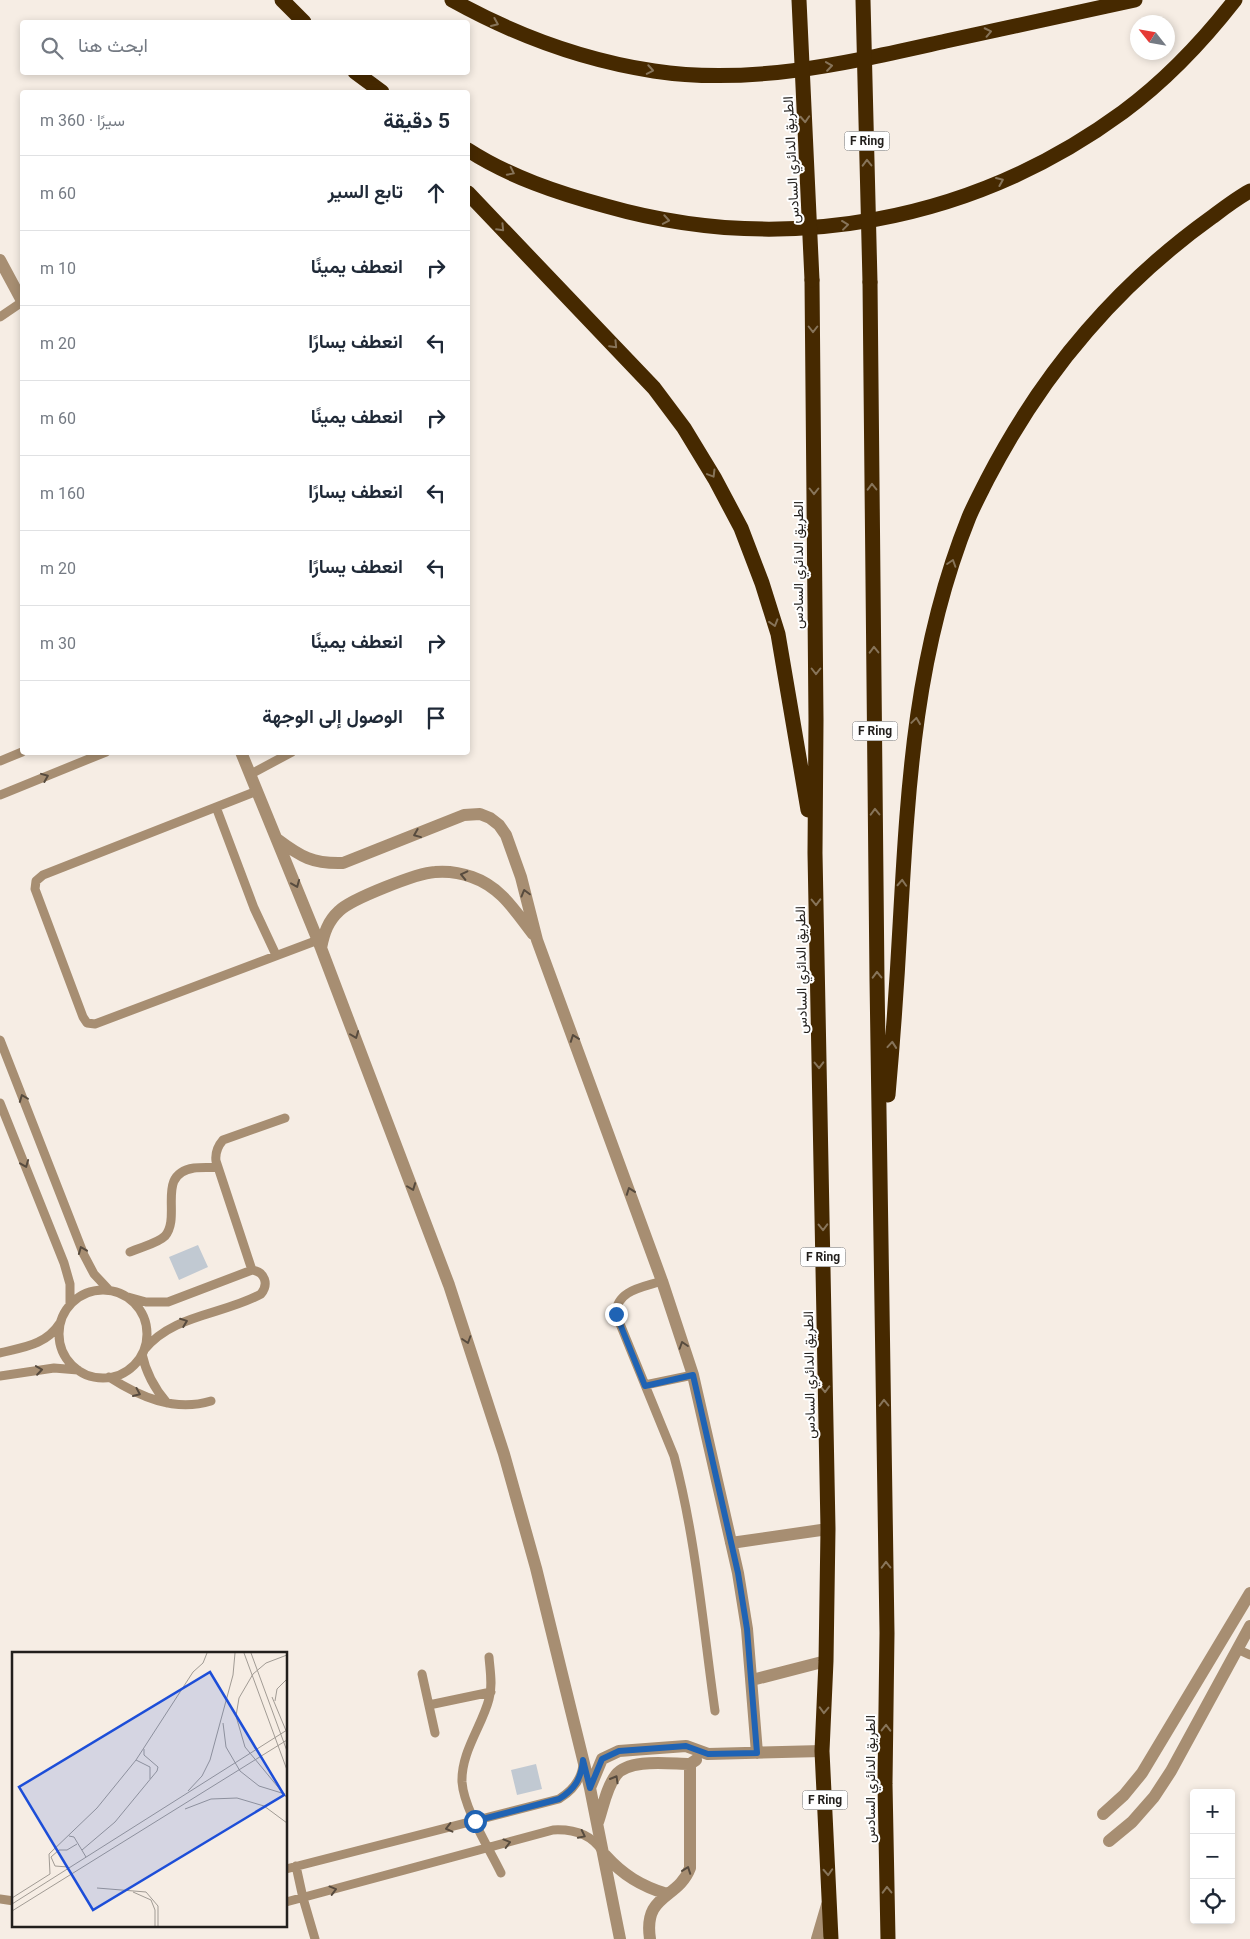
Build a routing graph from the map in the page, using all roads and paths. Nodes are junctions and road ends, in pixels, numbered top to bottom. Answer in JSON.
{"nodes":[{"id":1,"x":282,"y":0,"type":"edge"},
{"id":2,"x":452,"y":0,"type":"edge"},
{"id":3,"x":798,"y":0,"type":"edge"},
{"id":4,"x":863,"y":0,"type":"edge"},
{"id":5,"x":1135,"y":0,"type":"edge"},
{"id":6,"x":1235,"y":0,"type":"edge"},
{"id":7,"x":302,"y":20,"type":"edge"},
{"id":8,"x":358,"y":75,"type":"edge"},
{"id":9,"x":359,"y":75,"type":"edge"},
{"id":10,"x":371,"y":90,"type":"edge"},
{"id":11,"x":379,"y":90,"type":"edge"},
{"id":12,"x":470,"y":151,"type":"edge"},
{"id":13,"x":1250,"y":191,"type":"edge"},
{"id":14,"x":470,"y":195,"type":"edge"},
{"id":15,"x":0,"y":260,"type":"edge"},
{"id":16,"x":20,"y":298,"type":"edge"},
{"id":17,"x":20,"y":303,"type":"edge"},
{"id":18,"x":0,"y":317,"type":"edge"},
{"id":19,"x":20,"y":753,"type":"edge"},
{"id":20,"x":99,"y":755,"type":"edge"},
{"id":21,"x":242,"y":755,"type":"edge"},
{"id":22,"x":286,"y":755,"type":"edge"},
{"id":23,"x":0,"y":762,"type":"edge"},
{"id":24,"x":251,"y":774,"type":"junction"},
{"id":25,"x":257,"y":791,"type":"junction"},
{"id":26,"x":0,"y":795,"type":"edge"},
{"id":27,"x":216,"y":807,"type":"junction"},
{"id":28,"x":278,"y":839,"type":"junction"},
{"id":29,"x":815,"y":853,"type":"junction"},
{"id":30,"x":537,"y":940,"type":"junction"},
{"id":31,"x":320,"y":944,"type":"junction"},
{"id":32,"x":276,"y":955,"type":"junction"},
{"id":33,"x":0,"y":1040,"type":"edge"},
{"id":34,"x":0,"y":1103,"type":"edge"},
{"id":35,"x":285,"y":1118,"type":"dead end"},
{"id":36,"x":218,"y":1168,"type":"junction"},
{"id":37,"x":881,"y":1181,"type":"junction"},
{"id":38,"x":130,"y":1252,"type":"dead end"},
{"id":39,"x":252,"y":1270,"type":"junction"},
{"id":40,"x":662,"y":1281,"type":"junction"},
{"id":41,"x":109,"y":1290,"type":"junction"},
{"id":42,"x":128,"y":1297,"type":"junction"},
{"id":43,"x":70,"y":1304,"type":"junction"},
{"id":44,"x":60,"y":1323,"type":"junction"},
{"id":45,"x":143,"y":1352,"type":"junction"},
{"id":46,"x":0,"y":1353,"type":"edge"},
{"id":47,"x":78,"y":1370,"type":"junction"},
{"id":48,"x":693,"y":1375,"type":"junction"},
{"id":49,"x":0,"y":1376,"type":"edge"},
{"id":50,"x":109,"y":1377,"type":"junction"},
{"id":51,"x":645,"y":1386,"type":"junction"},
{"id":52,"x":211,"y":1401,"type":"dead end"},
{"id":53,"x":167,"y":1403,"type":"junction"},
{"id":54,"x":828,"y":1530,"type":"junction"},
{"id":55,"x":731,"y":1543,"type":"junction"},
{"id":56,"x":1250,"y":1593,"type":"edge"},
{"id":57,"x":1234,"y":1619,"type":"junction"},
{"id":58,"x":1250,"y":1626,"type":"edge"},
{"id":59,"x":1222,"y":1641,"type":"junction"},
{"id":60,"x":1237,"y":1649,"type":"junction"},
{"id":61,"x":1250,"y":1655,"type":"edge"},
{"id":62,"x":490,"y":1657,"type":"dead end"},
{"id":63,"x":826,"y":1661,"type":"junction"},
{"id":64,"x":422,"y":1674,"type":"dead end"},
{"id":65,"x":752,"y":1680,"type":"junction"},
{"id":66,"x":491,"y":1692,"type":"junction"},
{"id":67,"x":429,"y":1705,"type":"junction"},
{"id":68,"x":715,"y":1711,"type":"dead end"},
{"id":69,"x":435,"y":1733,"type":"dead end"},
{"id":70,"x":822,"y":1751,"type":"junction"},
{"id":71,"x":757,"y":1753,"type":"junction"},
{"id":72,"x":708,"y":1754,"type":"junction"},
{"id":73,"x":583,"y":1760,"type":"junction"},
{"id":74,"x":690,"y":1764,"type":"junction"},
{"id":75,"x":590,"y":1788,"type":"junction"},
{"id":76,"x":1103,"y":1814,"type":"dead end"},
{"id":77,"x":475,"y":1821,"type":"junction"},
{"id":78,"x":597,"y":1825,"type":"junction"},
{"id":79,"x":1109,"y":1841,"type":"dead end"},
{"id":80,"x":489,"y":1848,"type":"junction"},
{"id":81,"x":604,"y":1855,"type":"junction"},
{"id":82,"x":296,"y":1866,"type":"junction"},
{"id":83,"x":288,"y":1868,"type":"edge"},
{"id":84,"x":501,"y":1873,"type":"dead end"},
{"id":85,"x":667,"y":1894,"type":"junction"},
{"id":86,"x":830,"y":1895,"type":"junction"},
{"id":87,"x":303,"y":1898,"type":"junction"},
{"id":88,"x":288,"y":1902,"type":"edge"},
{"id":89,"x":315,"y":1939,"type":"edge"},
{"id":90,"x":620,"y":1939,"type":"edge"},
{"id":91,"x":650,"y":1939,"type":"edge"},
{"id":92,"x":816,"y":1939,"type":"edge"},
{"id":93,"x":831,"y":1939,"type":"edge"},
{"id":94,"x":888,"y":1939,"type":"edge"}],
"edges":[{"from":1,"to":7,"type":"highway"},
{"from":2,"to":5,"type":"highway","one_way":true},
{"from":3,"to":29,"type":"highway","name":"الطريق الدائري السادس","number":"F Ring","one_way":true,"bridge":true},
{"from":37,"to":4,"type":"highway","name":"الطريق الدائري السادس","number":"F Ring","one_way":true,"bridge":true},
{"from":12,"to":6,"type":"highway","one_way":true},
{"from":8,"to":10,"type":"highway"},
{"from":9,"to":11,"type":"highway"},
{"from":37,"to":13,"type":"highway","one_way":true},
{"from":14,"to":29,"type":"highway","one_way":true},
{"from":15,"to":16,"type":"street"},
{"from":17,"to":18,"type":"lane"},
{"from":19,"to":23,"type":"lane"},
{"from":26,"to":20,"type":"lane","one_way":true},
{"from":21,"to":24,"type":"street"},
{"from":22,"to":24,"type":"lane"},
{"from":24,"to":25,"type":"street"},
{"from":25,"to":27,"type":"lane"},
{"from":25,"to":28,"type":"street"},
{"from":27,"to":32,"type":"lane"},
{"from":27,"to":32,"type":"lane"},
{"from":30,"to":28,"type":"street","one_way":true},
{"from":28,"to":31,"type":"street","one_way":true},
{"from":29,"to":54,"type":"highway","name":"الطريق الدائري السادس","number":"F Ring","one_way":true},
{"from":30,"to":31,"type":"street","one_way":true},
{"from":40,"to":30,"type":"street","one_way":true},
{"from":31,"to":32,"type":"lane"},
{"from":31,"to":73,"type":"street","one_way":true},
{"from":41,"to":33,"type":"lane","one_way":true},
{"from":34,"to":43,"type":"lane","one_way":true},
{"from":35,"to":36,"type":"lane"},
{"from":36,"to":38,"type":"lane"},
{"from":36,"to":39,"type":"lane"},
{"from":94,"to":37,"type":"highway","name":"الطريق الدائري السادس","number":"F Ring","one_way":true},
{"from":39,"to":42,"type":"lane"},
{"from":45,"to":39,"type":"lane","one_way":true},
{"from":48,"to":40,"type":"street","one_way":true},
{"from":40,"to":51,"type":"lane"},
{"from":41,"to":42,"type":"lane"},
{"from":41,"to":43,"type":"lane"},
{"from":42,"to":45,"type":"lane"},
{"from":43,"to":44,"type":"lane"},
{"from":44,"to":46,"type":"lane"},
{"from":44,"to":47,"type":"lane"},
{"from":45,"to":50,"type":"lane"},
{"from":45,"to":53,"type":"lane"},
{"from":49,"to":47,"type":"lane","one_way":true},
{"from":47,"to":50,"type":"lane"},
{"from":48,"to":51,"type":"lane"},
{"from":48,"to":55,"type":"street"},
{"from":50,"to":53,"type":"lane","one_way":true},
{"from":51,"to":68,"type":"lane"},
{"from":52,"to":53,"type":"lane"},
{"from":54,"to":55,"type":"street"},
{"from":54,"to":63,"type":"highway","name":"الطريق الدائري السادس","number":"F Ring"},
{"from":55,"to":65,"type":"street"},
{"from":56,"to":57,"type":"street"},
{"from":57,"to":58,"type":"street"},
{"from":57,"to":59,"type":"street"},
{"from":58,"to":60,"type":"street"},
{"from":59,"to":60,"type":"street"},
{"from":59,"to":76,"type":"street"},
{"from":60,"to":61,"type":"lane"},
{"from":60,"to":79,"type":"street"},
{"from":62,"to":66,"type":"lane"},
{"from":63,"to":65,"type":"street"},
{"from":63,"to":70,"type":"highway","name":"الطريق الدائري السادس","number":"F Ring","one_way":true},
{"from":64,"to":67,"type":"lane"},
{"from":65,"to":71,"type":"street"},
{"from":66,"to":67,"type":"lane"},
{"from":66,"to":77,"type":"lane"},
{"from":67,"to":69,"type":"lane"},
{"from":70,"to":71,"type":"street"},
{"from":70,"to":86,"type":"highway","name":"الطريق الدائري السادس","number":"F Ring","one_way":true},
{"from":71,"to":72,"type":"street"},
{"from":72,"to":74,"type":"street"},
{"from":72,"to":75,"type":"street"},
{"from":73,"to":75,"type":"street"},
{"from":73,"to":77,"type":"lane"},
{"from":78,"to":74,"type":"street","one_way":true},
{"from":85,"to":74,"type":"street","one_way":true},
{"from":75,"to":78,"type":"street"},
{"from":77,"to":80,"type":"lane"},
{"from":77,"to":82,"type":"lane","one_way":true},
{"from":78,"to":81,"type":"street"},
{"from":80,"to":81,"type":"lane","one_way":true},
{"from":80,"to":84,"type":"lane"},
{"from":87,"to":80,"type":"lane","one_way":true},
{"from":81,"to":85,"type":"street"},
{"from":81,"to":90,"type":"street"},
{"from":82,"to":83,"type":"lane"},
{"from":82,"to":87,"type":"lane"},
{"from":85,"to":91,"type":"street"},
{"from":86,"to":92,"type":"street"},
{"from":86,"to":93,"type":"highway","name":"الطريق الدائري السادس","number":"F Ring"},
{"from":87,"to":88,"type":"lane"},
{"from":87,"to":89,"type":"lane"}]}
